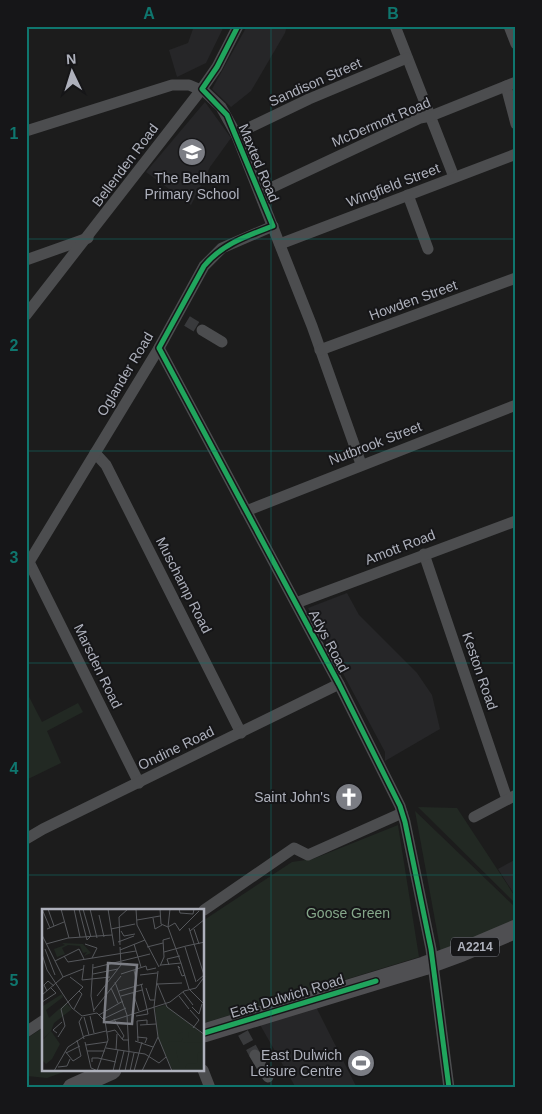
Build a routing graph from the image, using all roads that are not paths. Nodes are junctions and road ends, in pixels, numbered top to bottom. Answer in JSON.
{"nodes":[{"id":1,"x":238,"y":26,"type":"edge"},
{"id":2,"x":395,"y":26,"type":"edge"},
{"id":3,"x":509,"y":26,"type":"edge"},
{"id":4,"x":516,"y":44,"type":"edge"},
{"id":5,"x":407,"y":58,"type":"junction"},
{"id":6,"x":511,"y":84,"type":"edge"},
{"id":7,"x":201,"y":90,"type":"junction"},
{"id":8,"x":431,"y":116,"type":"junction"},
{"id":9,"x":516,"y":124,"type":"edge"},
{"id":10,"x":26,"y":131,"type":"edge"},
{"id":11,"x":236,"y":134,"type":"junction"},
{"id":12,"x":516,"y":154,"type":"edge"},
{"id":13,"x":454,"y":177,"type":"junction"},
{"id":14,"x":260,"y":193,"type":"junction"},
{"id":15,"x":408,"y":195,"type":"junction"},
{"id":16,"x":273,"y":226,"type":"junction"},
{"id":17,"x":89,"y":238,"type":"junction"},
{"id":18,"x":280,"y":244,"type":"junction"},
{"id":19,"x":428,"y":249,"type":"dead end"},
{"id":20,"x":26,"y":260,"type":"edge"},
{"id":21,"x":516,"y":278,"type":"edge"},
{"id":22,"x":26,"y":315,"type":"edge"},
{"id":23,"x":202,"y":330,"type":"tunnel mouth"},
{"id":24,"x":222,"y":342,"type":"dead end"},
{"id":25,"x":158,"y":348,"type":"junction"},
{"id":26,"x":320,"y":350,"type":"junction"},
{"id":27,"x":516,"y":405,"type":"edge"},
{"id":28,"x":95,"y":453,"type":"junction"},
{"id":29,"x":361,"y":464,"type":"junction"},
{"id":30,"x":246,"y":511,"type":"junction"},
{"id":31,"x":515,"y":525,"type":"edge"},
{"id":32,"x":424,"y":554,"type":"junction"},
{"id":33,"x":28,"y":564,"type":"edge"},
{"id":34,"x":296,"y":603,"type":"junction"},
{"id":35,"x":339,"y":684,"type":"junction"},
{"id":36,"x":241,"y":733,"type":"junction"},
{"id":37,"x":139,"y":783,"type":"junction"},
{"id":38,"x":512,"y":797,"type":"edge"},
{"id":39,"x":402,"y":813,"type":"junction"},
{"id":40,"x":474,"y":817,"type":"dead end"},
{"id":41,"x":26,"y":839,"type":"edge"},
{"id":42,"x":205,"y":909,"type":"edge"},
{"id":43,"x":516,"y":929,"type":"edge"},
{"id":44,"x":433,"y":963,"type":"junction"},
{"id":45,"x":42,"y":1021,"type":"edge"},
{"id":46,"x":26,"y":1032,"type":"edge"},
{"id":47,"x":205,"y":1033,"type":"edge"},
{"id":48,"x":255,"y":1055,"type":"tunnel mouth"},
{"id":49,"x":108,"y":1072,"type":"edge"},
{"id":50,"x":204,"y":1072,"type":"edge"},
{"id":51,"x":268,"y":1077,"type":"dead end"},
{"id":52,"x":72,"y":1088,"type":"edge"},
{"id":53,"x":210,"y":1088,"type":"edge"},
{"id":54,"x":449,"y":1088,"type":"edge"}],
"edges":[{"from":1,"to":7,"type":"street","name":"Bellenden Road"},
{"from":2,"to":5,"type":"street"},
{"from":3,"to":4,"type":"street"},
{"from":5,"to":8,"type":"street"},
{"from":5,"to":11,"type":"street","name":"Sandison Street"},
{"from":6,"to":8,"type":"street","name":"McDermott Road"},
{"from":6,"to":9,"type":"street"},
{"from":7,"to":10,"type":"street"},
{"from":7,"to":11,"type":"street","name":"Maxted Road"},
{"from":7,"to":17,"type":"street","name":"Bellenden Road"},
{"from":8,"to":13,"type":"street"},
{"from":8,"to":14,"type":"street","name":"McDermott Road"},
{"from":11,"to":14,"type":"street","name":"Maxted Road"},
{"from":12,"to":13,"type":"street","name":"Wingfield Street"},
{"from":13,"to":15,"type":"street","name":"Wingfield Street"},
{"from":14,"to":16,"type":"street","name":"Maxted Road"},
{"from":15,"to":18,"type":"street","name":"Wingfield Street"},
{"from":15,"to":19,"type":"street"},
{"from":16,"to":18,"type":"street","name":"Maxted Road"},
{"from":16,"to":25,"type":"street","name":"Oglander Road"},
{"from":17,"to":20,"type":"street"},
{"from":17,"to":22,"type":"street","name":"Bellenden Road"},
{"from":18,"to":26,"type":"street","name":"Maxted Road"},
{"from":21,"to":26,"type":"street","name":"Howden Street"},
{"from":23,"to":24,"type":"street"},
{"from":25,"to":28,"type":"street","name":"Oglander Road"},
{"from":25,"to":30,"type":"street","name":"Adys Road"},
{"from":26,"to":29,"type":"street","name":"Maxted Road"},
{"from":27,"to":29,"type":"street","name":"Nutbrook Street"},
{"from":28,"to":33,"type":"street","name":"Oglander Road"},
{"from":28,"to":36,"type":"street","name":"Muschamp Road"},
{"from":29,"to":30,"type":"street","name":"Nutbrook Street"},
{"from":30,"to":34,"type":"street","name":"Adys Road"},
{"from":31,"to":32,"type":"street","name":"Amott Road"},
{"from":32,"to":34,"type":"street","name":"Amott Road"},
{"from":32,"to":38,"type":"street","name":"Keston Road"},
{"from":33,"to":37,"type":"street","name":"Marsden Road"},
{"from":34,"to":35,"type":"street","name":"Adys Road"},
{"from":35,"to":36,"type":"street","name":"Ondine Road"},
{"from":35,"to":39,"type":"street","name":"Adys Road"},
{"from":36,"to":37,"type":"street","name":"Ondine Road"},
{"from":37,"to":41,"type":"street","name":"Ondine Road"},
{"from":38,"to":40,"type":"street"},
{"from":39,"to":42,"type":"street"},
{"from":39,"to":44,"type":"street","name":"Adys Road"},
{"from":43,"to":44,"type":"main road","name":"East Dulwich Road","number":"A2214"},
{"from":44,"to":47,"type":"main road","name":"East Dulwich Road","number":"A2214"},
{"from":44,"to":54,"type":"street","name":"Adys Road"},
{"from":45,"to":46,"type":"street"},
{"from":48,"to":51,"type":"street"},
{"from":49,"to":52,"type":"main road"},
{"from":50,"to":53,"type":"street"}]}
